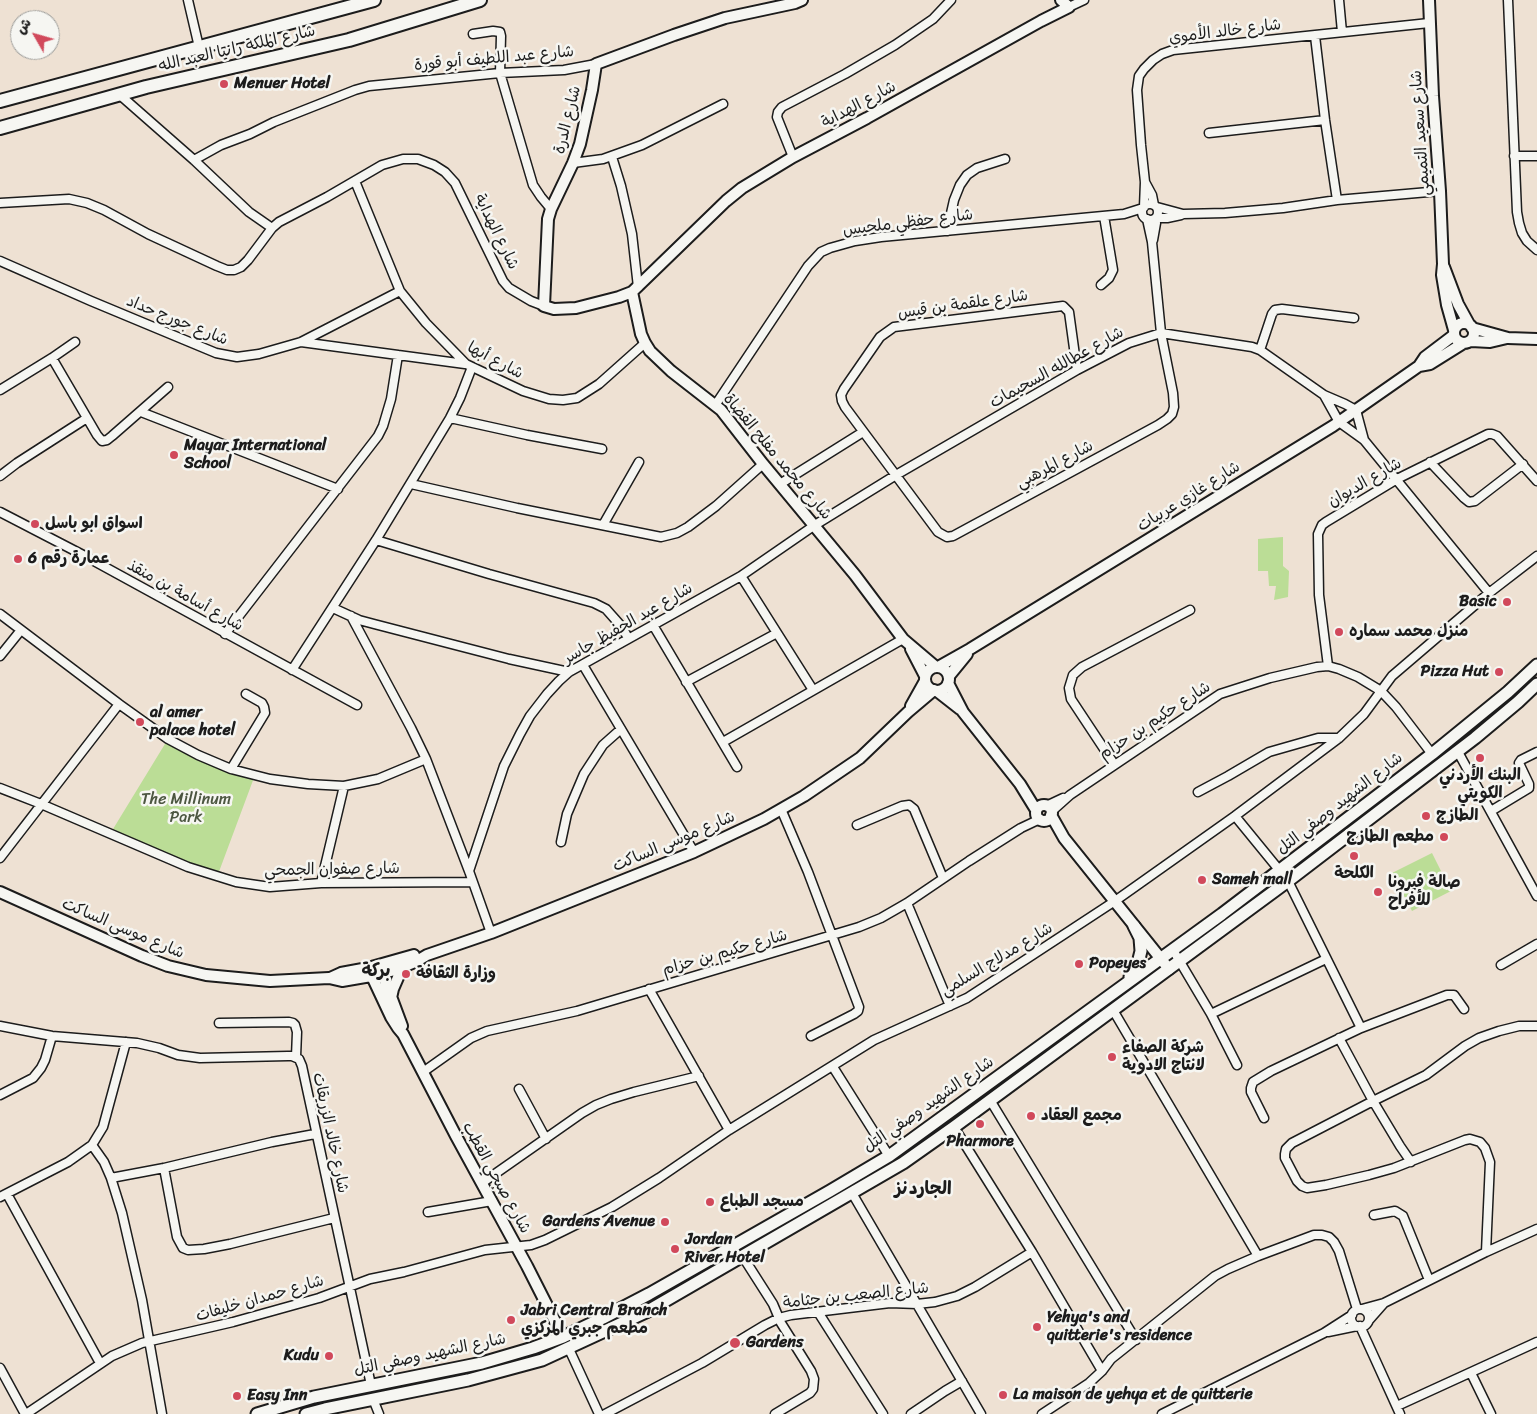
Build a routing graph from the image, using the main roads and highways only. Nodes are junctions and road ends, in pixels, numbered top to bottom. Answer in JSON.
{"nodes":[{"id":1,"x":374,"y":0,"type":"edge"},
{"id":2,"x":480,"y":0,"type":"edge"},
{"id":3,"x":0,"y":102,"type":"edge"},
{"id":4,"x":0,"y":128,"type":"edge"},
{"id":5,"x":1537,"y":665,"type":"edge"},
{"id":6,"x":1537,"y":684,"type":"edge"},
{"id":7,"x":1134,"y":926,"type":"road end"},
{"id":8,"x":1125,"y":984,"type":"junction"},
{"id":9,"x":464,"y":1367,"type":"junction"},
{"id":10,"x":441,"y":1372,"type":"junction"},
{"id":11,"x":468,"y":1380,"type":"junction"},
{"id":12,"x":445,"y":1385,"type":"junction"},
{"id":13,"x":257,"y":1414,"type":"edge"},
{"id":14,"x":306,"y":1414,"type":"edge"}],
"edges":[{"from":1,"to":3,"type":"main road","name":"شارع الملكة رانيا العبد الله"},
{"from":2,"to":4,"type":"main road","name":"شارع الملكة رانيا العبد الله"},
{"from":5,"to":8,"type":"main road","name":"شارع الشهيد وصفي التل"},
{"from":6,"to":11,"type":"main road","name":"شارع الشهيد وصفي التل"},
{"from":7,"to":8,"type":"main road"},
{"from":8,"to":9,"type":"main road","name":"شارع الشهيد وصفي التل"},
{"from":9,"to":10,"type":"main road","name":"شارع الشهيد وصفي التل"},
{"from":9,"to":11,"type":"main road"},
{"from":10,"to":12,"type":"main road"},
{"from":10,"to":13,"type":"main road","name":"شارع الشهيد وصفي التل"},
{"from":11,"to":12,"type":"main road","name":"شارع الشهيد وصفي التل"},
{"from":12,"to":14,"type":"main road","name":"شارع الشهيد وصفي التل"}]}
